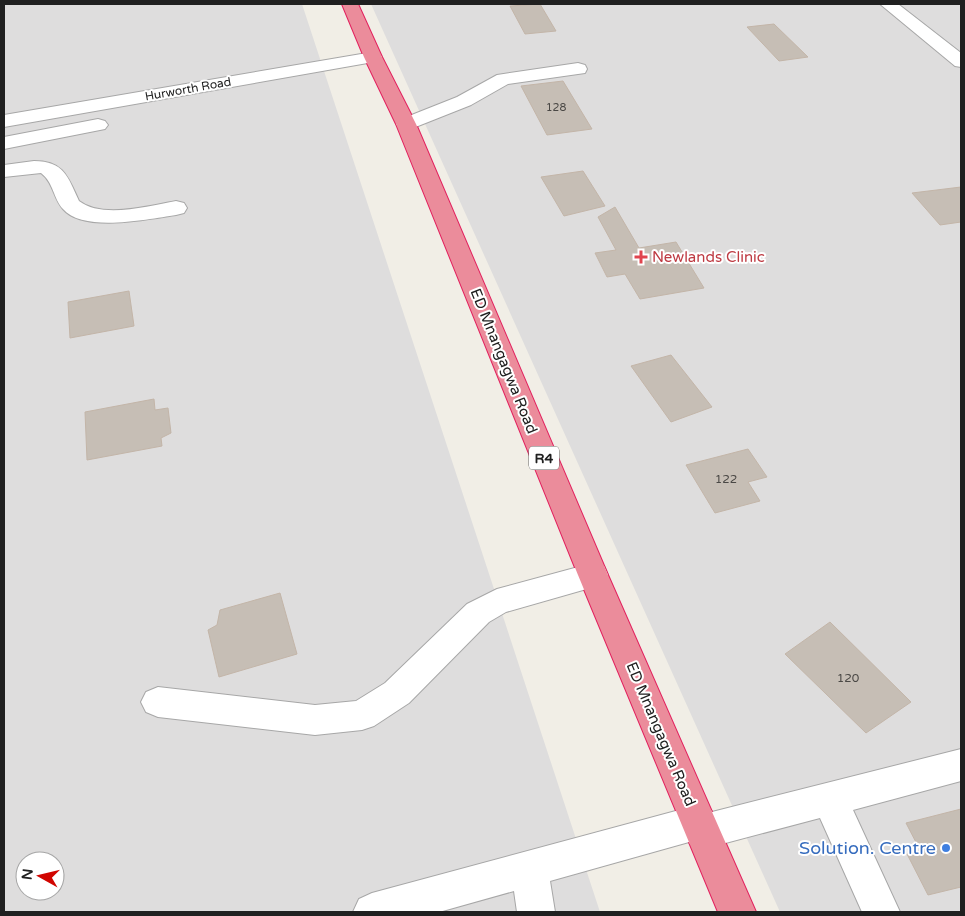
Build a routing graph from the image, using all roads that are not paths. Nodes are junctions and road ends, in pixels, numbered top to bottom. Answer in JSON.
{"nodes":[{"id":1,"x":350,"y":4,"type":"edge"},
{"id":2,"x":888,"y":4,"type":"edge"},
{"id":3,"x":961,"y":39,"type":"edge"},
{"id":4,"x":944,"y":47,"type":"junction"},
{"id":5,"x":373,"y":57,"type":"junction"},
{"id":6,"x":961,"y":62,"type":"edge"},
{"id":7,"x":578,"y":69,"type":"dead end"},
{"id":8,"x":4,"y":121,"type":"edge"},
{"id":9,"x":406,"y":124,"type":"junction"},
{"id":10,"x":98,"y":125,"type":"dead end"},
{"id":11,"x":4,"y":143,"type":"edge"},
{"id":12,"x":4,"y":172,"type":"edge"},
{"id":13,"x":176,"y":208,"type":"dead end"},
{"id":14,"x":593,"y":575,"type":"junction"},
{"id":15,"x":158,"y":702,"type":"dead end"},
{"id":16,"x":961,"y":765,"type":"edge"},
{"id":17,"x":830,"y":800,"type":"junction"},
{"id":18,"x":701,"y":827,"type":"junction"},
{"id":19,"x":529,"y":869,"type":"junction"},
{"id":20,"x":372,"y":912,"type":"edge"},
{"id":21,"x":536,"y":912,"type":"edge"},
{"id":22,"x":737,"y":912,"type":"edge"},
{"id":23,"x":881,"y":912,"type":"edge"}],
"edges":[{"from":1,"to":5,"type":"highway","name":"ED Mnangagwa Road","number":"R4"},
{"from":2,"to":4,"type":"street"},
{"from":3,"to":4,"type":"street"},
{"from":4,"to":6,"type":"street"},
{"from":5,"to":8,"type":"street","name":"Hurworth Road"},
{"from":5,"to":9,"type":"highway","name":"ED Mnangagwa Road","number":"R4"},
{"from":7,"to":9,"type":"street"},
{"from":9,"to":14,"type":"highway","name":"ED Mnangagwa Road","number":"R4"},
{"from":10,"to":11,"type":"street"},
{"from":12,"to":13,"type":"street"},
{"from":14,"to":15,"type":"street"},
{"from":14,"to":18,"type":"highway","name":"ED Mnangagwa Road","number":"R4"},
{"from":16,"to":17,"type":"street"},
{"from":17,"to":18,"type":"street"},
{"from":17,"to":23,"type":"street"},
{"from":18,"to":19,"type":"street"},
{"from":18,"to":22,"type":"highway","name":"ED Mnangagwa Road","number":"R4"},
{"from":19,"to":20,"type":"street"},
{"from":19,"to":21,"type":"street"}]}
